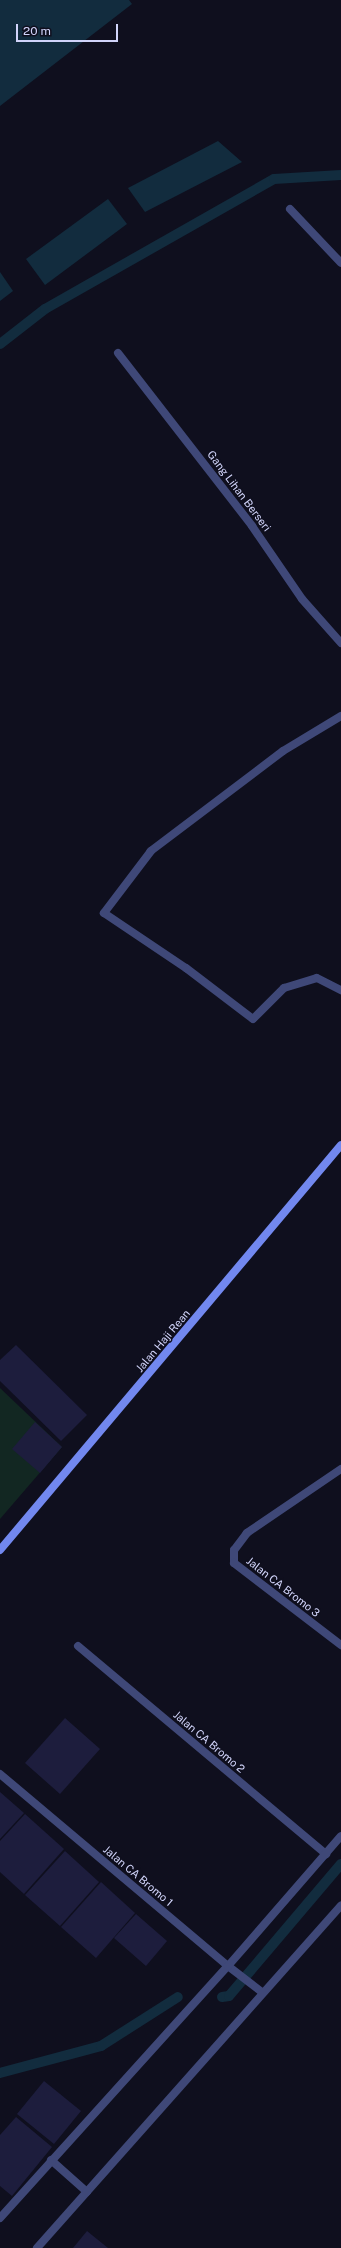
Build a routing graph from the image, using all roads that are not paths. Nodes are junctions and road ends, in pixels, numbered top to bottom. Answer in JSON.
{"nodes":[{"id":1,"x":290,"y":209,"type":"dead end"},
{"id":2,"x":341,"y":263,"type":"edge"},
{"id":3,"x":118,"y":353,"type":"dead end"},
{"id":4,"x":341,"y":643,"type":"edge"},
{"id":5,"x":341,"y":716,"type":"edge"},
{"id":6,"x":341,"y":990,"type":"edge"},
{"id":7,"x":341,"y":1145,"type":"edge"},
{"id":8,"x":341,"y":1469,"type":"edge"},
{"id":9,"x":0,"y":1550,"type":"edge"},
{"id":10,"x":341,"y":1645,"type":"edge"},
{"id":11,"x":78,"y":1646,"type":"dead end"},
{"id":12,"x":0,"y":1774,"type":"edge"},
{"id":13,"x":341,"y":1836,"type":"edge"},
{"id":14,"x":326,"y":1854,"type":"junction"},
{"id":15,"x":341,"y":1905,"type":"edge"},
{"id":16,"x":228,"y":1966,"type":"junction"},
{"id":17,"x":263,"y":1992,"type":"junction"},
{"id":18,"x":51,"y":2160,"type":"junction"},
{"id":19,"x":86,"y":2192,"type":"junction"},
{"id":20,"x":0,"y":2218,"type":"edge"},
{"id":21,"x":37,"y":2248,"type":"edge"}],
"edges":[{"from":1,"to":2,"type":"street"},
{"from":3,"to":4,"type":"street","name":"Gang Lihan Berseri"},
{"from":5,"to":6,"type":"street"},
{"from":7,"to":9,"type":"street","name":"Jalan Haji Rean"},
{"from":8,"to":10,"type":"street","name":"Jalan CA Bromo 3"},
{"from":11,"to":14,"type":"street","name":"Jalan CA Bromo 2"},
{"from":12,"to":16,"type":"street","name":"Jalan CA Bromo 1"},
{"from":13,"to":14,"type":"street"},
{"from":14,"to":16,"type":"street"},
{"from":15,"to":17,"type":"street"},
{"from":16,"to":17,"type":"street","name":"Jalan CA Bromo 1"},
{"from":16,"to":18,"type":"street"},
{"from":17,"to":19,"type":"street"},
{"from":18,"to":19,"type":"street"},
{"from":18,"to":20,"type":"street"},
{"from":19,"to":21,"type":"street"}]}
